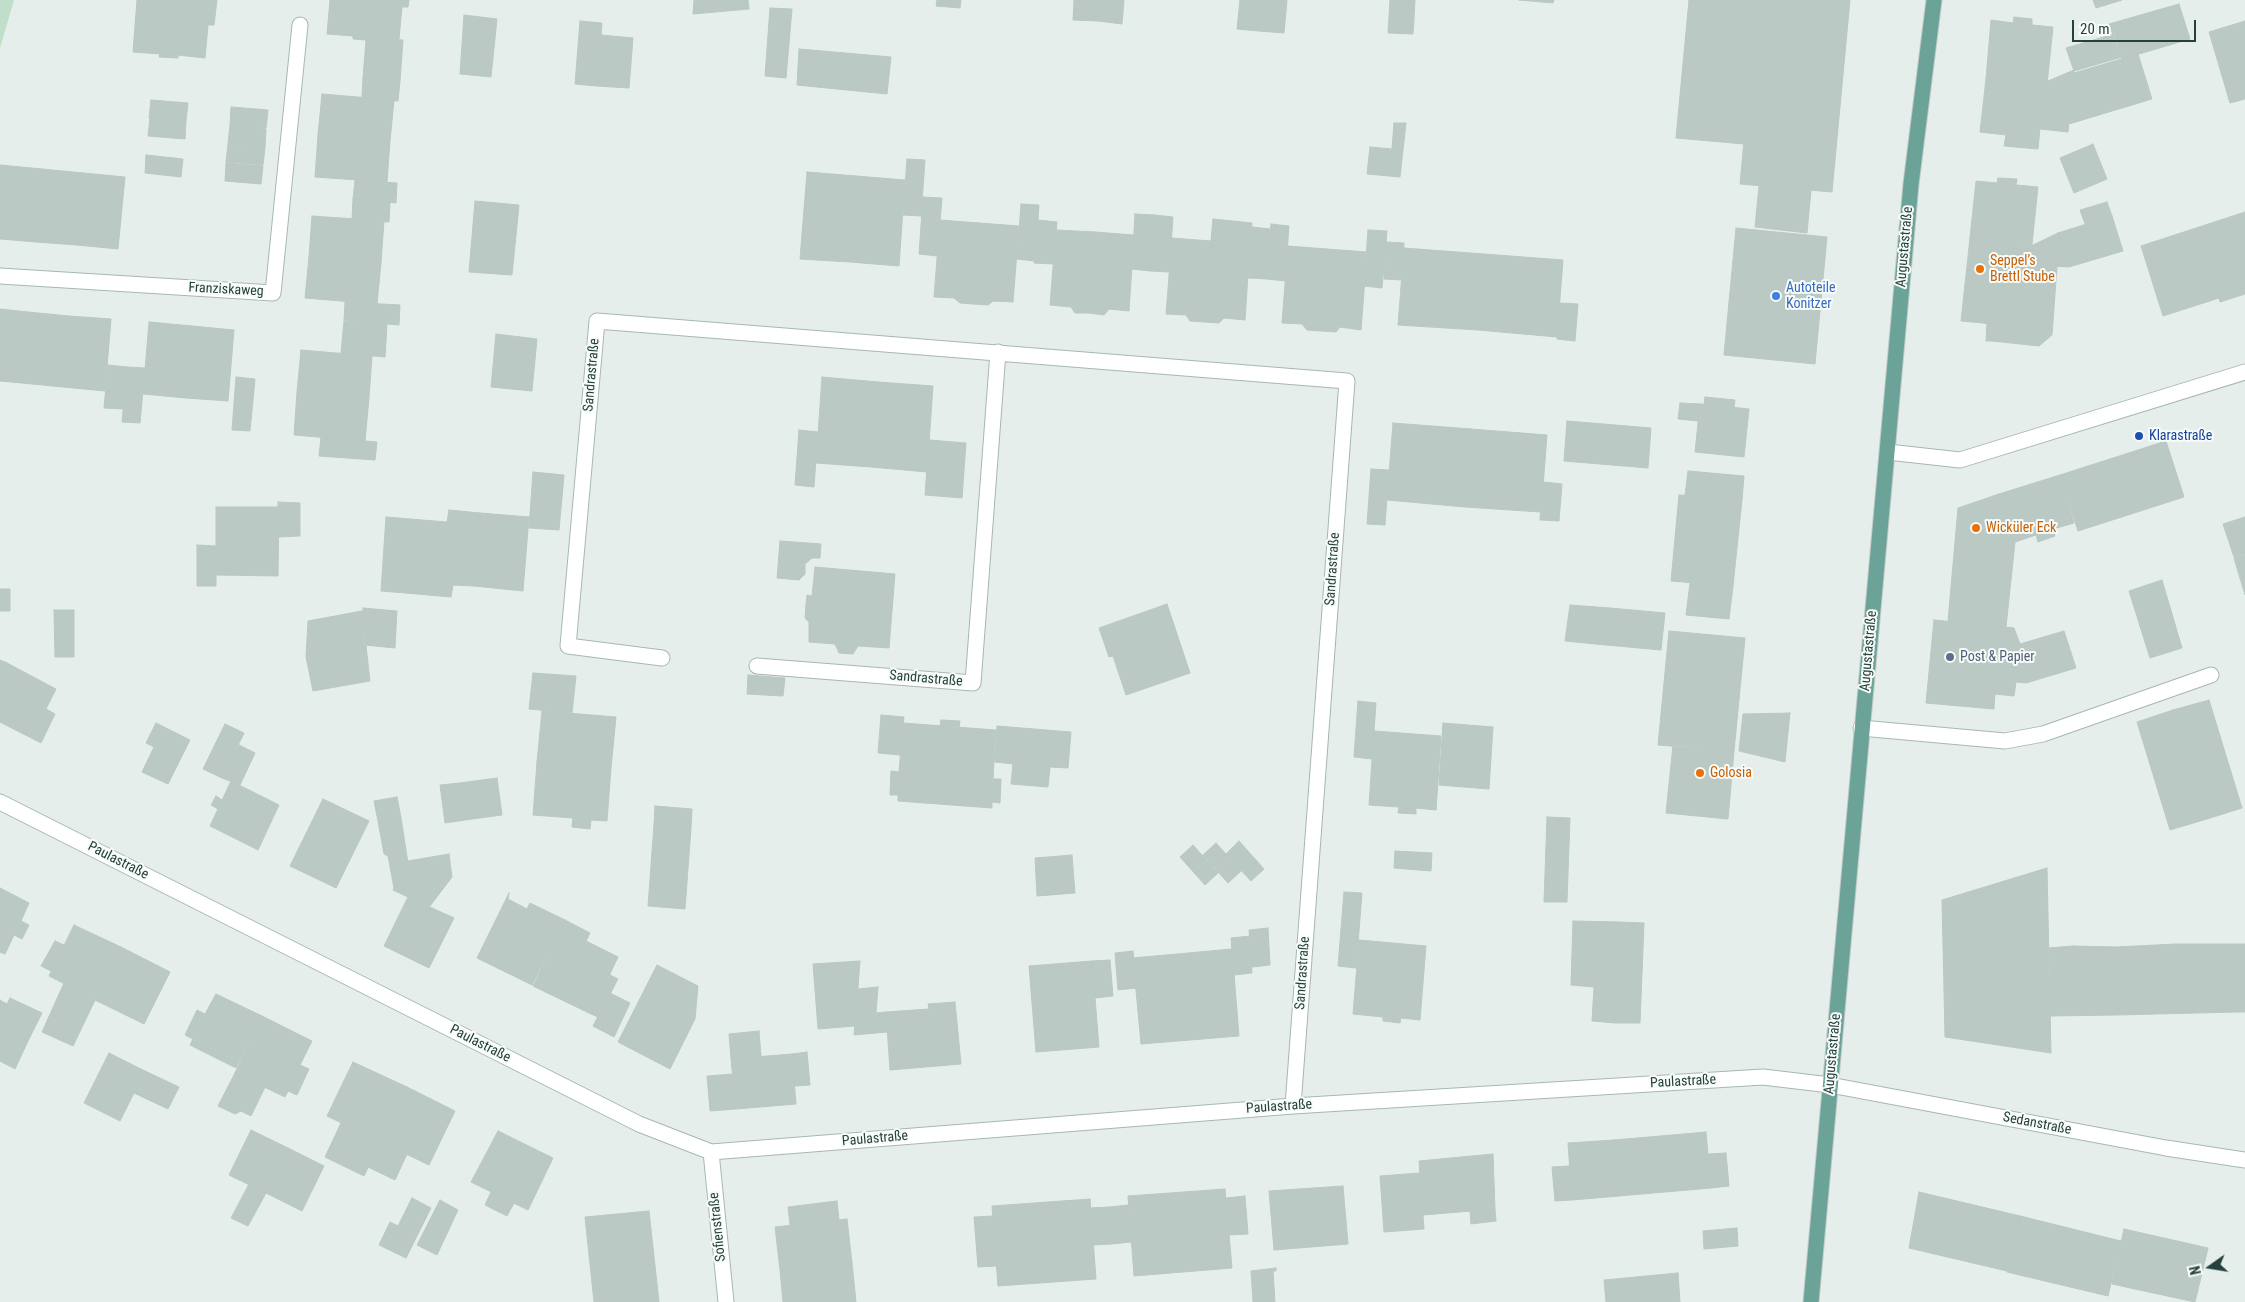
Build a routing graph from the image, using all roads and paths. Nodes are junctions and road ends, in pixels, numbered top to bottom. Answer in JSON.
{"nodes":[{"id":1,"x":1934,"y":0,"type":"edge"},
{"id":2,"x":300,"y":26,"type":"dead end"},
{"id":3,"x":0,"y":276,"type":"edge"},
{"id":4,"x":998,"y":352,"type":"junction"},
{"id":5,"x":2245,"y":372,"type":"edge"},
{"id":6,"x":1888,"y":452,"type":"junction"},
{"id":7,"x":662,"y":658,"type":"dead end"},
{"id":8,"x":757,"y":666,"type":"dead end"},
{"id":9,"x":2211,"y":675,"type":"dead end"},
{"id":10,"x":1861,"y":728,"type":"junction"},
{"id":11,"x":0,"y":802,"type":"edge"},
{"id":12,"x":1830,"y":1085,"type":"junction"},
{"id":13,"x":1293,"y":1106,"type":"junction"},
{"id":14,"x":711,"y":1152,"type":"junction"},
{"id":15,"x":2245,"y":1160,"type":"edge"},
{"id":16,"x":726,"y":1302,"type":"edge"},
{"id":17,"x":1811,"y":1302,"type":"edge"}],
"edges":[{"from":1,"to":6,"type":"main road","name":"Augustastraße"},
{"from":2,"to":3,"type":"street","name":"Franziskaweg"},
{"from":4,"to":7,"type":"street","name":"Sandrastraße"},
{"from":4,"to":8,"type":"street","name":"Sandrastraße"},
{"from":4,"to":13,"type":"street","name":"Sandrastraße"},
{"from":5,"to":6,"type":"street"},
{"from":6,"to":10,"type":"main road","name":"Augustastraße"},
{"from":9,"to":10,"type":"street"},
{"from":10,"to":12,"type":"main road","name":"Augustastraße"},
{"from":11,"to":14,"type":"street","name":"Paulastraße"},
{"from":12,"to":13,"type":"street","name":"Paulastraße"},
{"from":12,"to":15,"type":"street","name":"Sedanstraße"},
{"from":12,"to":17,"type":"main road","name":"Augustastraße"},
{"from":13,"to":14,"type":"street","name":"Paulastraße"},
{"from":14,"to":16,"type":"street","name":"Sofienstraße"}]}
